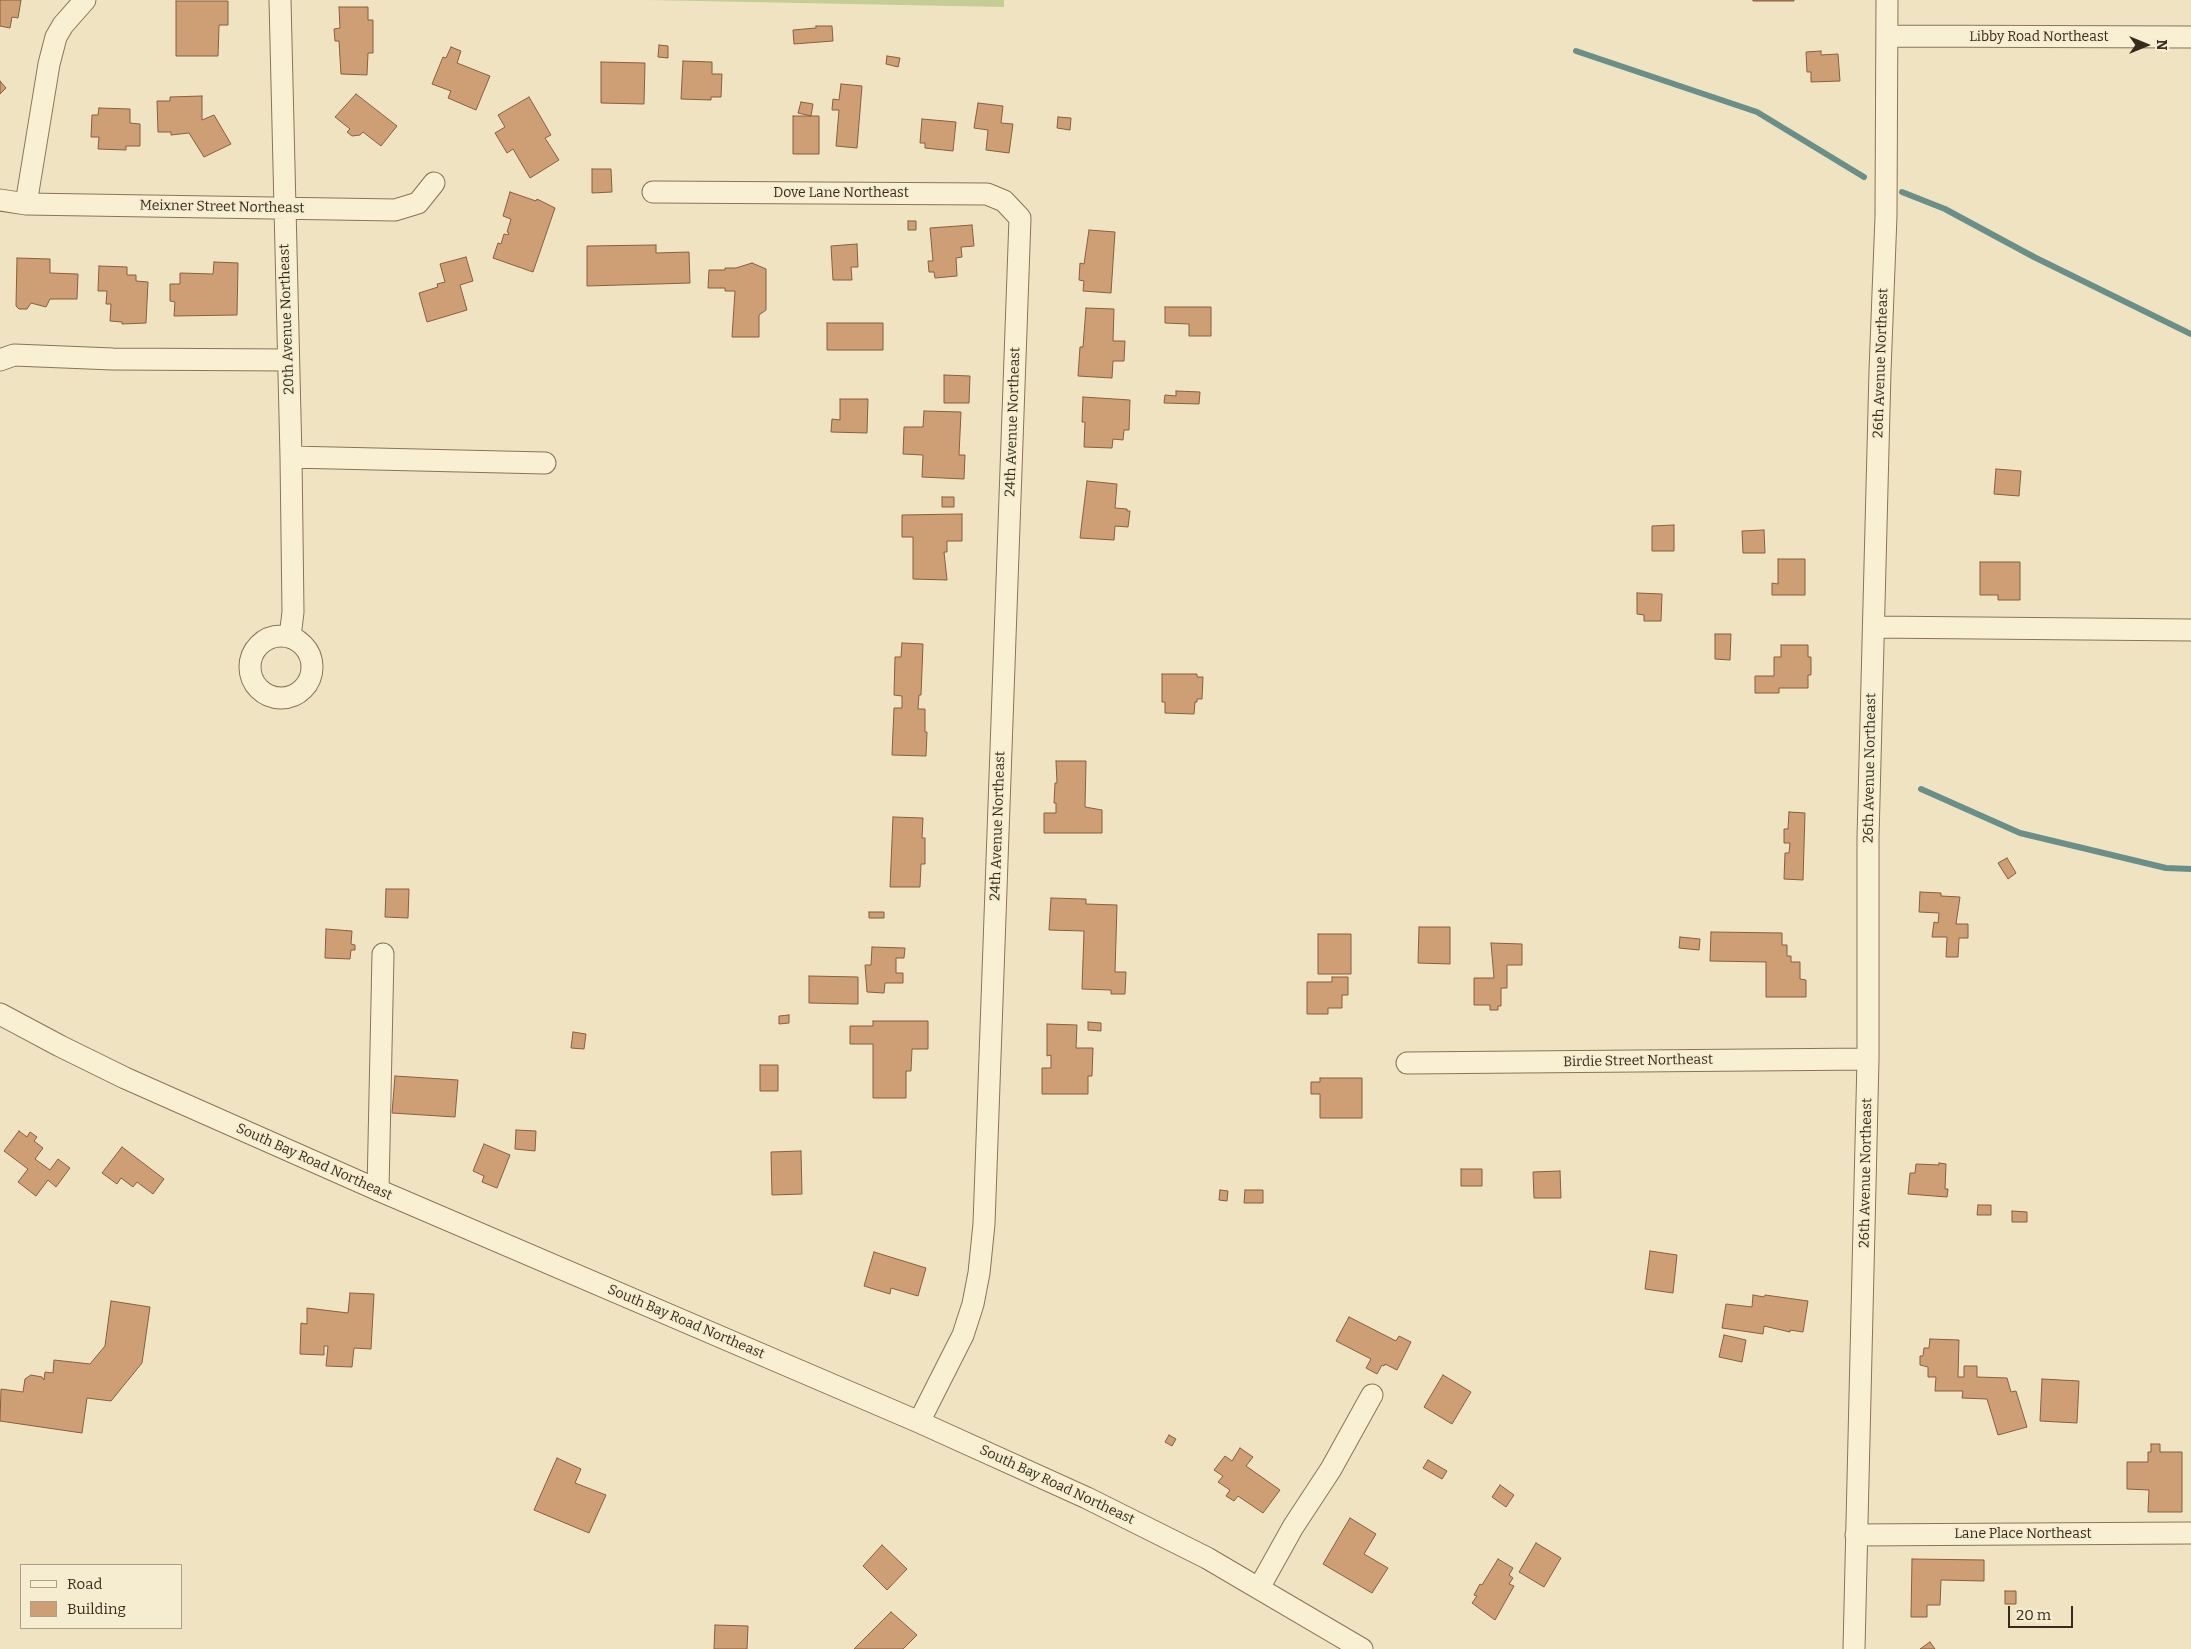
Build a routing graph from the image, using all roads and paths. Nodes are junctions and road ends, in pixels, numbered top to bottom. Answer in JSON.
{"nodes":[{"id":1,"x":85,"y":0,"type":"edge"},
{"id":2,"x":280,"y":0,"type":"edge"},
{"id":3,"x":1887,"y":0,"type":"edge"},
{"id":4,"x":1887,"y":36,"type":"junction"},
{"id":5,"x":2191,"y":37,"type":"edge"},
{"id":6,"x":434,"y":183,"type":"dead end"},
{"id":7,"x":653,"y":192,"type":"dead end"},
{"id":8,"x":0,"y":200,"type":"edge"},
{"id":9,"x":26,"y":204,"type":"junction"},
{"id":10,"x":284,"y":208,"type":"junction"},
{"id":11,"x":1020,"y":218,"type":"joint"},
{"id":12,"x":0,"y":360,"type":"edge"},
{"id":13,"x":288,"y":360,"type":"junction"},
{"id":14,"x":291,"y":457,"type":"junction"},
{"id":15,"x":545,"y":463,"type":"dead end"},
{"id":16,"x":1874,"y":627,"type":"junction"},
{"id":17,"x":2191,"y":630,"type":"edge"},
{"id":18,"x":290,"y":637,"type":"dead end"},
{"id":19,"x":383,"y":954,"type":"dead end"},
{"id":20,"x":0,"y":1014,"type":"edge"},
{"id":21,"x":1868,"y":1059,"type":"junction"},
{"id":22,"x":1407,"y":1063,"type":"dead end"},
{"id":23,"x":378,"y":1190,"type":"junction"},
{"id":24,"x":1372,"y":1395,"type":"dead end"},
{"id":25,"x":918,"y":1422,"type":"junction"},
{"id":26,"x":2191,"y":1533,"type":"edge"},
{"id":27,"x":1856,"y":1536,"type":"junction"},
{"id":28,"x":1259,"y":1588,"type":"junction"},
{"id":29,"x":1362,"y":1649,"type":"edge"},
{"id":30,"x":1854,"y":1649,"type":"edge"}],
"edges":[{"from":1,"to":9,"type":"street"},
{"from":2,"to":10,"type":"street","name":"20th Avenue Northeast"},
{"from":3,"to":4,"type":"street","name":"26th Avenue Northeast"},
{"from":4,"to":5,"type":"street","name":"Libby Road Northeast"},
{"from":4,"to":16,"type":"street","name":"26th Avenue Northeast"},
{"from":6,"to":10,"type":"street","name":"Meixner Street Northeast"},
{"from":7,"to":11,"type":"street","name":"Dove Lane Northeast"},
{"from":8,"to":9,"type":"street","name":"Meixner Street Northeast"},
{"from":9,"to":10,"type":"street","name":"Meixner Street Northeast"},
{"from":10,"to":13,"type":"street","name":"20th Avenue Northeast"},
{"from":11,"to":25,"type":"street","name":"24th Avenue Northeast"},
{"from":12,"to":13,"type":"street"},
{"from":13,"to":14,"type":"street","name":"20th Avenue Northeast"},
{"from":14,"to":15,"type":"street"},
{"from":14,"to":18,"type":"street","name":"20th Avenue Northeast"},
{"from":16,"to":17,"type":"street"},
{"from":16,"to":21,"type":"street","name":"26th Avenue Northeast"},
{"from":19,"to":23,"type":"street"},
{"from":20,"to":23,"type":"street","name":"South Bay Road Northeast"},
{"from":21,"to":22,"type":"street","name":"Birdie Street Northeast"},
{"from":21,"to":27,"type":"street","name":"26th Avenue Northeast"},
{"from":23,"to":25,"type":"street","name":"South Bay Road Northeast"},
{"from":24,"to":28,"type":"street"},
{"from":25,"to":28,"type":"street","name":"South Bay Road Northeast"},
{"from":26,"to":27,"type":"street","name":"Lane Place Northeast"},
{"from":27,"to":30,"type":"street","name":"26th Avenue Northeast"},
{"from":28,"to":29,"type":"street","name":"South Bay Road Northeast"}]}
